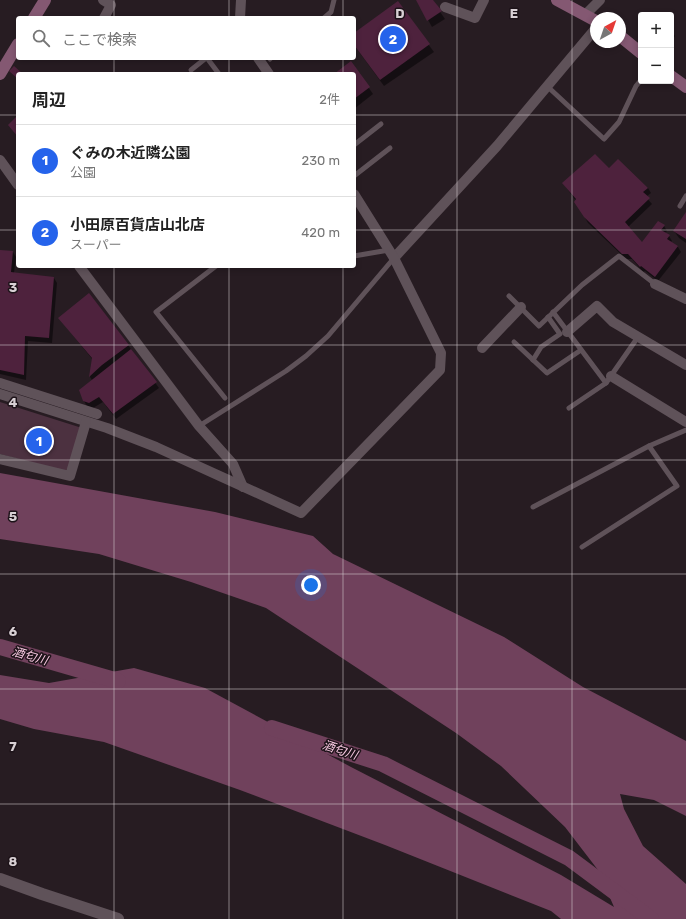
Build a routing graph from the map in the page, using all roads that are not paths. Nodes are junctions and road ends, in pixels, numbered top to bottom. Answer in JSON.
{"nodes":[{"id":1,"x":45,"y":0,"type":"edge"},
{"id":2,"x":103,"y":0,"type":"edge"},
{"id":3,"x":241,"y":0,"type":"edge"},
{"id":4,"x":334,"y":0,"type":"edge"},
{"id":5,"x":484,"y":0,"type":"edge"},
{"id":6,"x":600,"y":0,"type":"edge"},
{"id":7,"x":560,"y":1,"type":"edge"},
{"id":8,"x":445,"y":7,"type":"dead end"},
{"id":9,"x":594,"y":12,"type":"edge"},
{"id":10,"x":35,"y":16,"type":"edge"},
{"id":11,"x":105,"y":16,"type":"edge"},
{"id":12,"x":240,"y":16,"type":"edge"},
{"id":13,"x":326,"y":16,"type":"edge"},
{"id":14,"x":590,"y":17,"type":"edge"},
{"id":15,"x":590,"y":35,"type":"edge"},
{"id":16,"x":626,"y":41,"type":"edge"},
{"id":17,"x":16,"y":47,"type":"edge"},
{"id":18,"x":638,"y":51,"type":"edge"},
{"id":19,"x":204,"y":60,"type":"edge"},
{"id":20,"x":208,"y":60,"type":"edge"},
{"id":21,"x":259,"y":60,"type":"edge"},
{"id":22,"x":191,"y":70,"type":"dead end"},
{"id":23,"x":217,"y":72,"type":"edge"},
{"id":24,"x":268,"y":72,"type":"edge"},
{"id":25,"x":0,"y":74,"type":"edge"},
{"id":26,"x":674,"y":78,"type":"edge"},
{"id":27,"x":638,"y":84,"type":"edge"},
{"id":28,"x":548,"y":87,"type":"junction"},
{"id":29,"x":686,"y":87,"type":"edge"},
{"id":30,"x":381,"y":124,"type":"dead end"},
{"id":31,"x":356,"y":143,"type":"edge"},
{"id":32,"x":390,"y":148,"type":"dead end"},
{"id":33,"x":0,"y":160,"type":"edge"},
{"id":34,"x":356,"y":174,"type":"edge"},
{"id":35,"x":16,"y":182,"type":"edge"},
{"id":36,"x":686,"y":196,"type":"edge"},
{"id":37,"x":356,"y":197,"type":"edge"},
{"id":38,"x":680,"y":206,"type":"dead end"},
{"id":39,"x":392,"y":254,"type":"junction"},
{"id":40,"x":356,"y":256,"type":"edge"},
{"id":41,"x":80,"y":268,"type":"edge"},
{"id":42,"x":213,"y":268,"type":"edge"},
{"id":43,"x":655,"y":284,"type":"joint"},
{"id":44,"x":510,"y":296,"type":"dead end"},
{"id":45,"x":686,"y":300,"type":"edge"},
{"id":46,"x":520,"y":307,"type":"junction"},
{"id":47,"x":553,"y":312,"type":"junction"},
{"id":48,"x":548,"y":317,"type":"junction"},
{"id":49,"x":567,"y":332,"type":"junction"},
{"id":50,"x":638,"y":337,"type":"junction"},
{"id":51,"x":514,"y":342,"type":"dead end"},
{"id":52,"x":482,"y":348,"type":"dead end"},
{"id":53,"x":581,"y":350,"type":"junction"},
{"id":54,"x":533,"y":360,"type":"junction"},
{"id":55,"x":686,"y":366,"type":"edge"},
{"id":56,"x":609,"y":380,"type":"junction"},
{"id":57,"x":0,"y":383,"type":"edge"},
{"id":58,"x":0,"y":394,"type":"edge"},
{"id":59,"x":225,"y":398,"type":"dead end"},
{"id":60,"x":569,"y":408,"type":"dead end"},
{"id":61,"x":96,"y":414,"type":"dead end"},
{"id":62,"x":86,"y":422,"type":"junction"},
{"id":63,"x":686,"y":422,"type":"edge"},
{"id":64,"x":198,"y":426,"type":"junction"},
{"id":65,"x":686,"y":430,"type":"edge"},
{"id":66,"x":649,"y":446,"type":"junction"},
{"id":67,"x":0,"y":458,"type":"edge"},
{"id":68,"x":244,"y":487,"type":"junction"},
{"id":69,"x":533,"y":507,"type":"dead end"},
{"id":70,"x":582,"y":547,"type":"dead end"},
{"id":71,"x":0,"y":879,"type":"edge"},
{"id":72,"x":118,"y":919,"type":"edge"}],
"edges":[{"from":1,"to":10,"type":"main road"},
{"from":2,"to":11,"type":"street"},
{"from":3,"to":12,"type":"street"},
{"from":4,"to":13,"type":"lane"},
{"from":5,"to":8,"type":"street"},
{"from":6,"to":9,"type":"street"},
{"from":7,"to":14,"type":"main road"},
{"from":15,"to":28,"type":"street"},
{"from":16,"to":18,"type":"main road"},
{"from":17,"to":25,"type":"main road"},
{"from":19,"to":22,"type":"lane"},
{"from":20,"to":23,"type":"lane"},
{"from":21,"to":24,"type":"street"},
{"from":26,"to":29,"type":"main road"},
{"from":27,"to":28,"type":"lane"},
{"from":28,"to":39,"type":"street"},
{"from":30,"to":31,"type":"lane"},
{"from":32,"to":34,"type":"lane"},
{"from":33,"to":35,"type":"street"},
{"from":36,"to":38,"type":"lane"},
{"from":37,"to":39,"type":"street"},
{"from":39,"to":40,"type":"lane"},
{"from":39,"to":64,"type":"lane"},
{"from":39,"to":68,"type":"street"},
{"from":41,"to":64,"type":"street"},
{"from":42,"to":59,"type":"lane"},
{"from":43,"to":45,"type":"street"},
{"from":43,"to":47,"type":"lane"},
{"from":44,"to":46,"type":"lane"},
{"from":46,"to":48,"type":"lane"},
{"from":46,"to":52,"type":"street"},
{"from":47,"to":48,"type":"lane"},
{"from":47,"to":49,"type":"lane"},
{"from":48,"to":54,"type":"lane"},
{"from":49,"to":50,"type":"street"},
{"from":49,"to":53,"type":"lane"},
{"from":50,"to":55,"type":"street"},
{"from":50,"to":56,"type":"lane"},
{"from":51,"to":54,"type":"lane"},
{"from":53,"to":54,"type":"lane"},
{"from":53,"to":56,"type":"lane"},
{"from":56,"to":60,"type":"lane"},
{"from":56,"to":63,"type":"street"},
{"from":57,"to":61,"type":"street"},
{"from":58,"to":62,"type":"street"},
{"from":62,"to":67,"type":"street"},
{"from":62,"to":68,"type":"street"},
{"from":64,"to":68,"type":"street"},
{"from":65,"to":66,"type":"lane"},
{"from":66,"to":69,"type":"lane"},
{"from":66,"to":70,"type":"lane"},
{"from":71,"to":72,"type":"street"}]}
